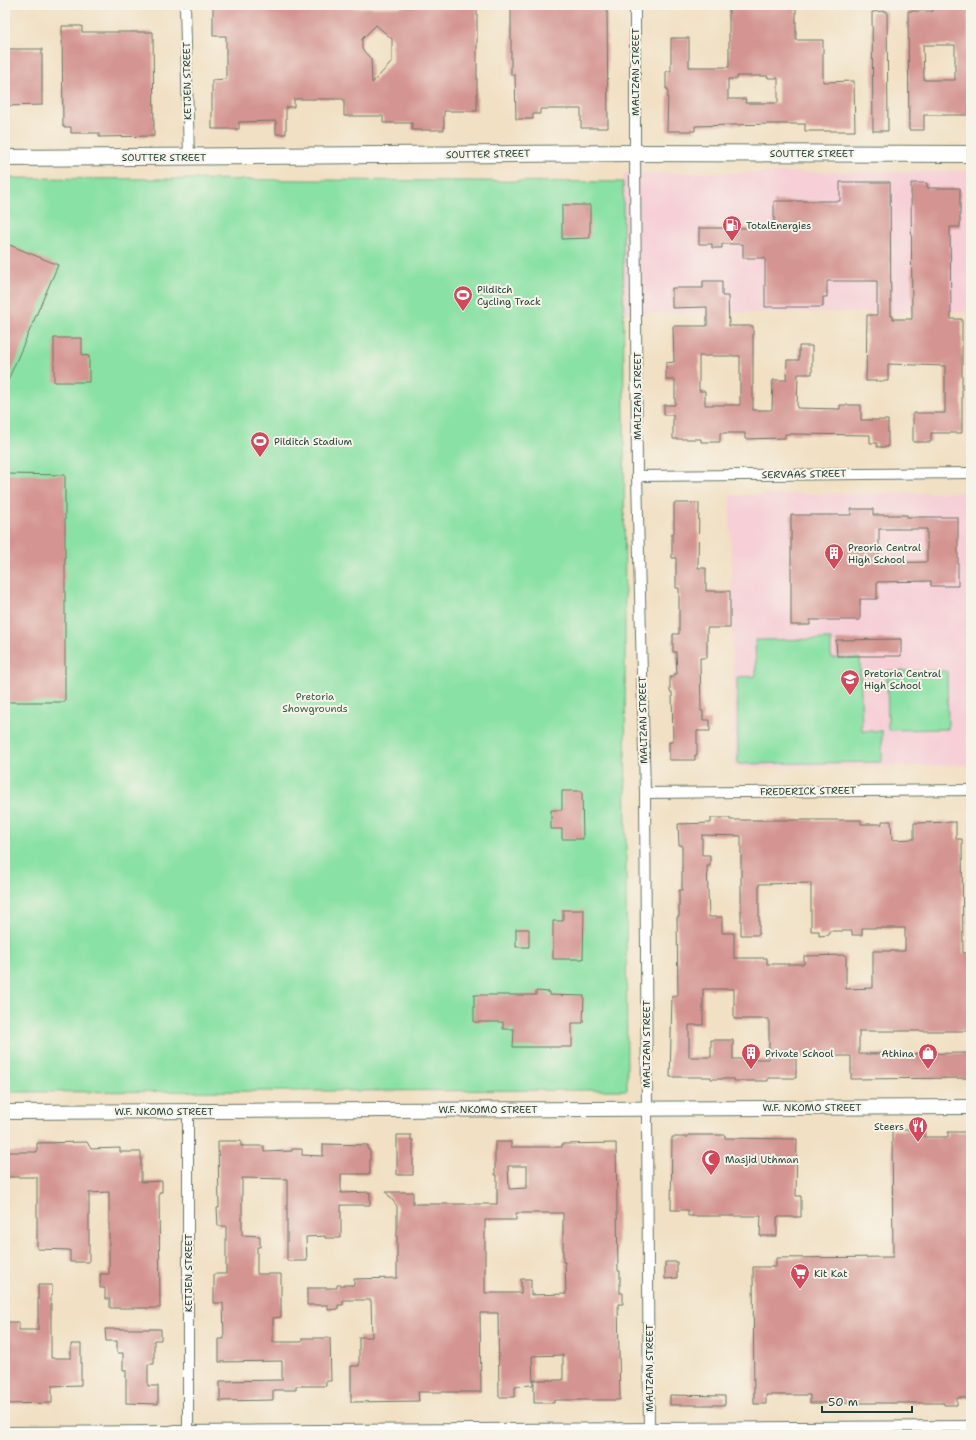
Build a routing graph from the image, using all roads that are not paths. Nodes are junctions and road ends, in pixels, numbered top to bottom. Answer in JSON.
{"nodes":[{"id":1,"x":185,"y":5,"type":"edge"},
{"id":2,"x":636,"y":5,"type":"edge"},
{"id":3,"x":635,"y":153,"type":"junction"},
{"id":4,"x":971,"y":154,"type":"edge"},
{"id":5,"x":189,"y":157,"type":"junction"},
{"id":6,"x":5,"y":158,"type":"edge"},
{"id":7,"x":971,"y":473,"type":"edge"},
{"id":8,"x":637,"y":476,"type":"junction"},
{"id":9,"x":971,"y":790,"type":"edge"},
{"id":10,"x":645,"y":793,"type":"junction"},
{"id":11,"x":971,"y":1107,"type":"edge"},
{"id":12,"x":647,"y":1108,"type":"junction"},
{"id":13,"x":188,"y":1111,"type":"junction"},
{"id":14,"x":5,"y":1112,"type":"edge"},
{"id":15,"x":971,"y":1426,"type":"edge"},
{"id":16,"x":5,"y":1432,"type":"edge"},
{"id":17,"x":649,"y":1432,"type":"edge"},
{"id":18,"x":188,"y":1433,"type":"edge"}],
"edges":[{"from":1,"to":5,"type":"street","name":"KETJEN STREET"},
{"from":2,"to":3,"type":"street","name":"MALTZAN STREET"},
{"from":3,"to":4,"type":"main road","name":"SOUTTER STREET"},
{"from":3,"to":5,"type":"main road","name":"SOUTTER STREET"},
{"from":3,"to":8,"type":"street","name":"MALTZAN STREET"},
{"from":5,"to":6,"type":"main road","name":"SOUTTER STREET"},
{"from":7,"to":8,"type":"street","name":"SERVAAS STREET"},
{"from":8,"to":10,"type":"street","name":"MALTZAN STREET"},
{"from":9,"to":10,"type":"street","name":"FREDERICK STREET"},
{"from":10,"to":12,"type":"street","name":"MALTZAN STREET"},
{"from":11,"to":12,"type":"main road","name":"W.F. NKOMO STREET"},
{"from":12,"to":13,"type":"main road","name":"W.F. NKOMO STREET"},
{"from":12,"to":17,"type":"street","name":"MALTZAN STREET"},
{"from":13,"to":14,"type":"main road","name":"W.F. NKOMO STREET"},
{"from":13,"to":18,"type":"street","name":"KETJEN STREET"},
{"from":15,"to":17,"type":"street"},
{"from":16,"to":18,"type":"street"},
{"from":17,"to":18,"type":"street"}]}
